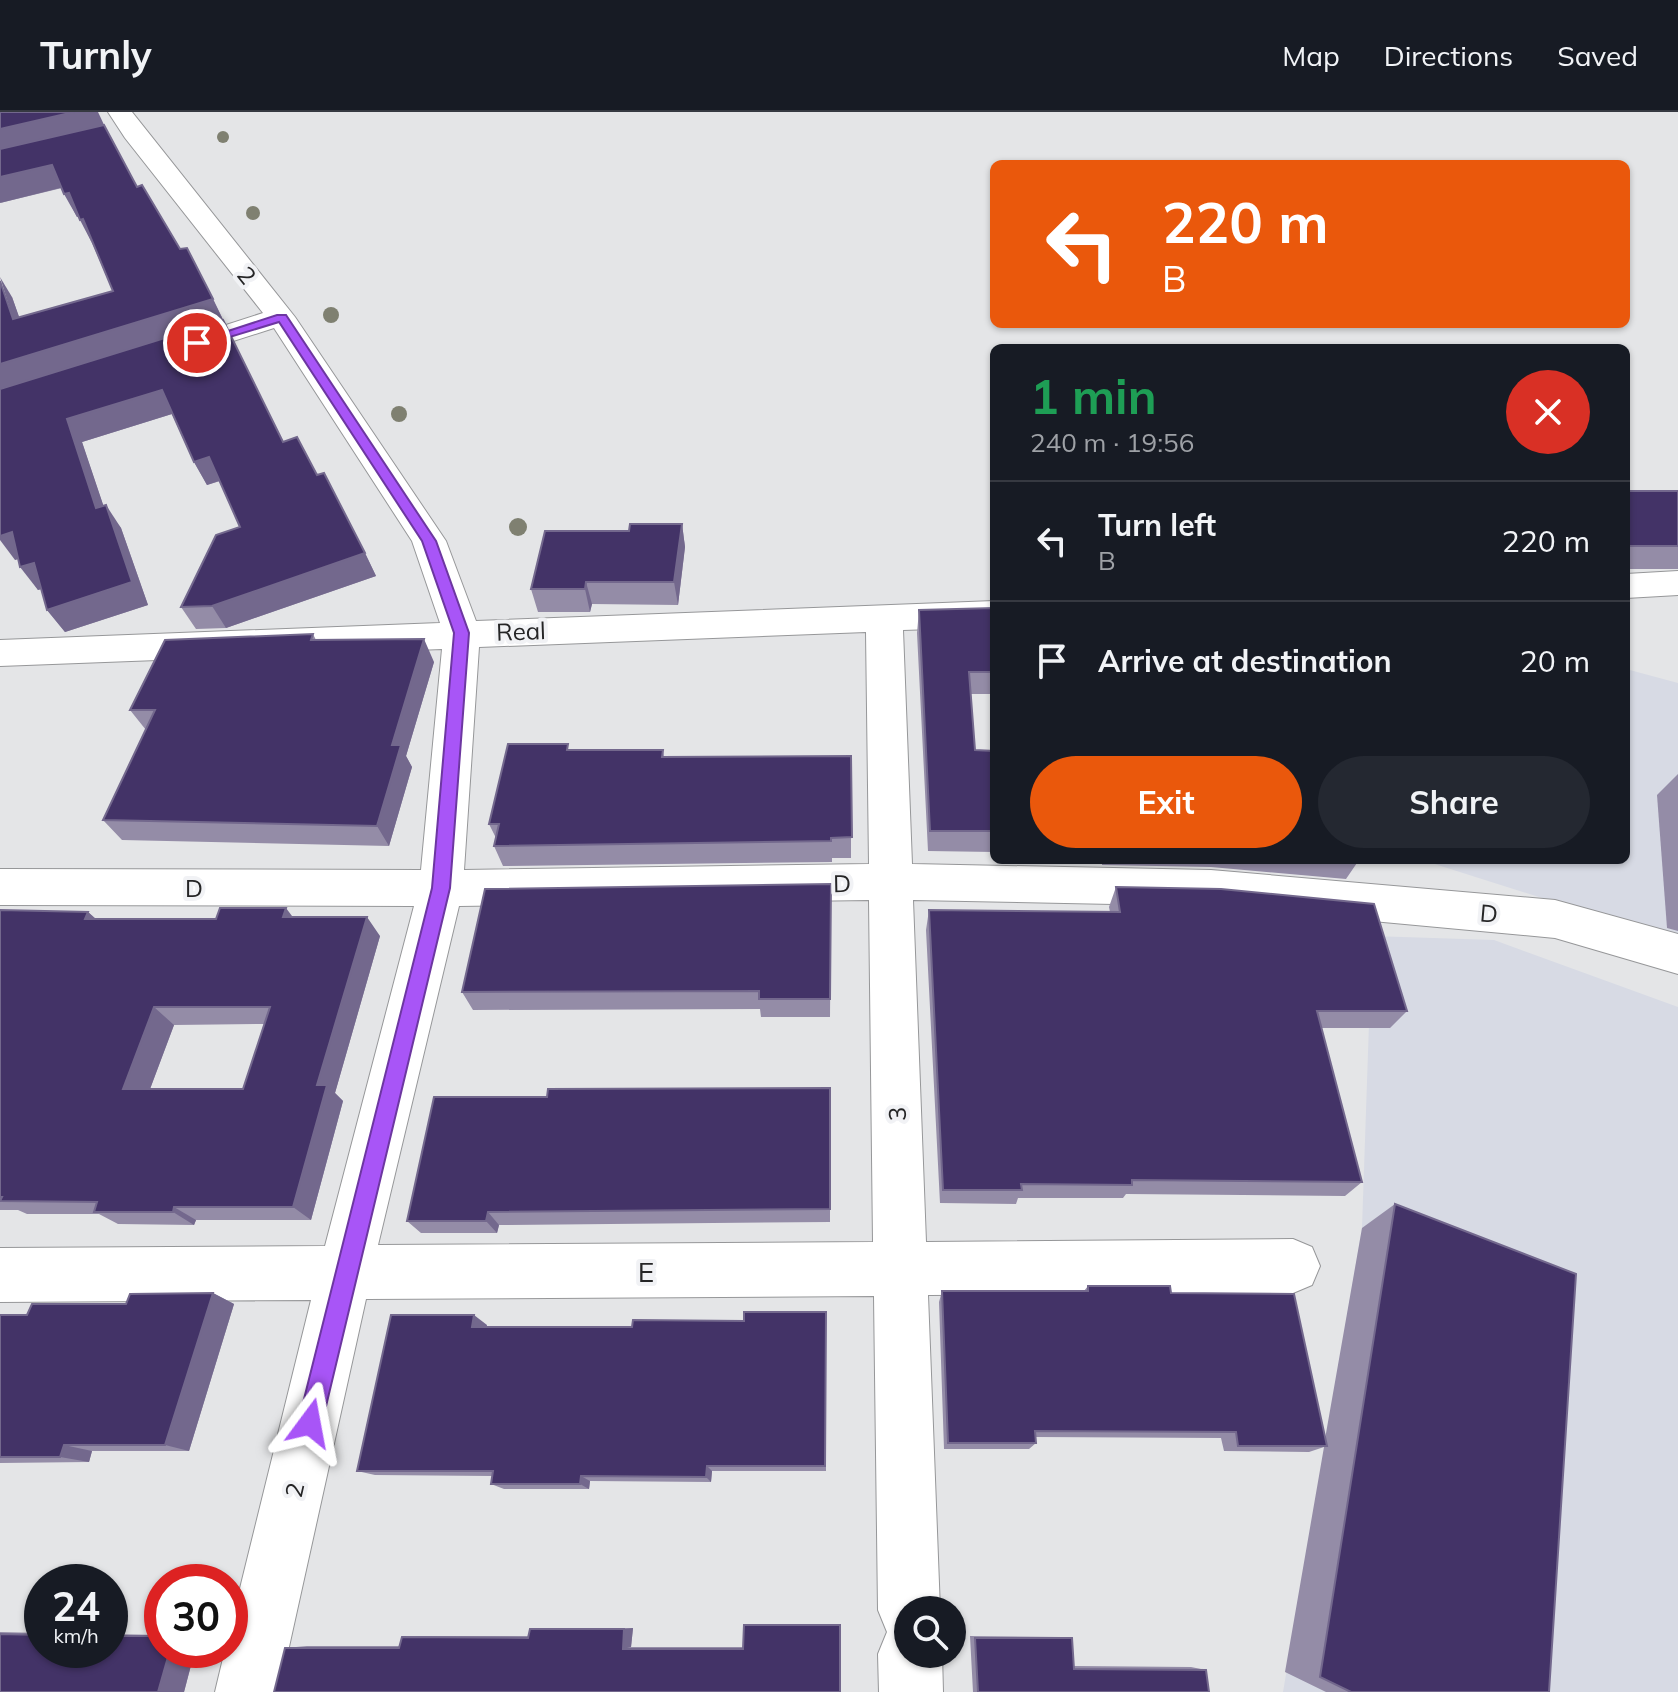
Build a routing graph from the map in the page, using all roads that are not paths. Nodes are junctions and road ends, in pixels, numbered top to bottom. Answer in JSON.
{"nodes":[{"id":1,"x":127,"y":122,"type":"edge"},
{"id":2,"x":104,"y":140,"type":"edge"},
{"id":3,"x":281,"y":317,"type":"junction"},
{"id":4,"x":148,"y":359,"type":"edge"},
{"id":5,"x":1678,"y":583,"type":"edge"},
{"id":6,"x":1630,"y":586,"type":"edge"},
{"id":7,"x":990,"y":614,"type":"edge"},
{"id":8,"x":0,"y":618,"type":"edge"},
{"id":9,"x":884,"y":618,"type":"junction"},
{"id":10,"x":462,"y":633,"type":"junction"},
{"id":11,"x":6,"y":652,"type":"edge"},
{"id":12,"x":891,"y":882,"type":"junction"},
{"id":13,"x":0,"y":887,"type":"edge"},
{"id":14,"x":441,"y":888,"type":"junction"},
{"id":15,"x":1678,"y":954,"type":"edge"},
{"id":16,"x":1293,"y":1266,"type":"dead end"},
{"id":17,"x":901,"y":1269,"type":"junction"},
{"id":18,"x":345,"y":1273,"type":"junction"},
{"id":19,"x":0,"y":1275,"type":"edge"},
{"id":20,"x":909,"y":1596,"type":"edge"},
{"id":21,"x":910,"y":1668,"type":"edge"},
{"id":22,"x":247,"y":1692,"type":"edge"},
{"id":23,"x":911,"y":1692,"type":"edge"}],
"edges":[{"from":1,"to":2,"type":"street"},
{"from":1,"to":3,"type":"street","name":"2"},
{"from":3,"to":4,"type":"street"},
{"from":3,"to":10,"type":"street","name":"2"},
{"from":5,"to":6,"type":"street"},
{"from":7,"to":9,"type":"street","name":"Real"},
{"from":8,"to":11,"type":"street"},
{"from":9,"to":10,"type":"street","name":"Real"},
{"from":9,"to":12,"type":"street","name":"3"},
{"from":10,"to":11,"type":"street","name":"Real"},
{"from":10,"to":14,"type":"street","name":"2"},
{"from":12,"to":14,"type":"street","name":"D"},
{"from":12,"to":15,"type":"street","name":"D"},
{"from":12,"to":17,"type":"street","name":"3"},
{"from":13,"to":14,"type":"street","name":"D"},
{"from":14,"to":18,"type":"street","name":"2"},
{"from":16,"to":17,"type":"street","name":"E"},
{"from":17,"to":18,"type":"street","name":"E"},
{"from":17,"to":20,"type":"street","name":"3"},
{"from":18,"to":19,"type":"street","name":"E"},
{"from":18,"to":22,"type":"street","name":"2"},
{"from":21,"to":23,"type":"street"}]}
